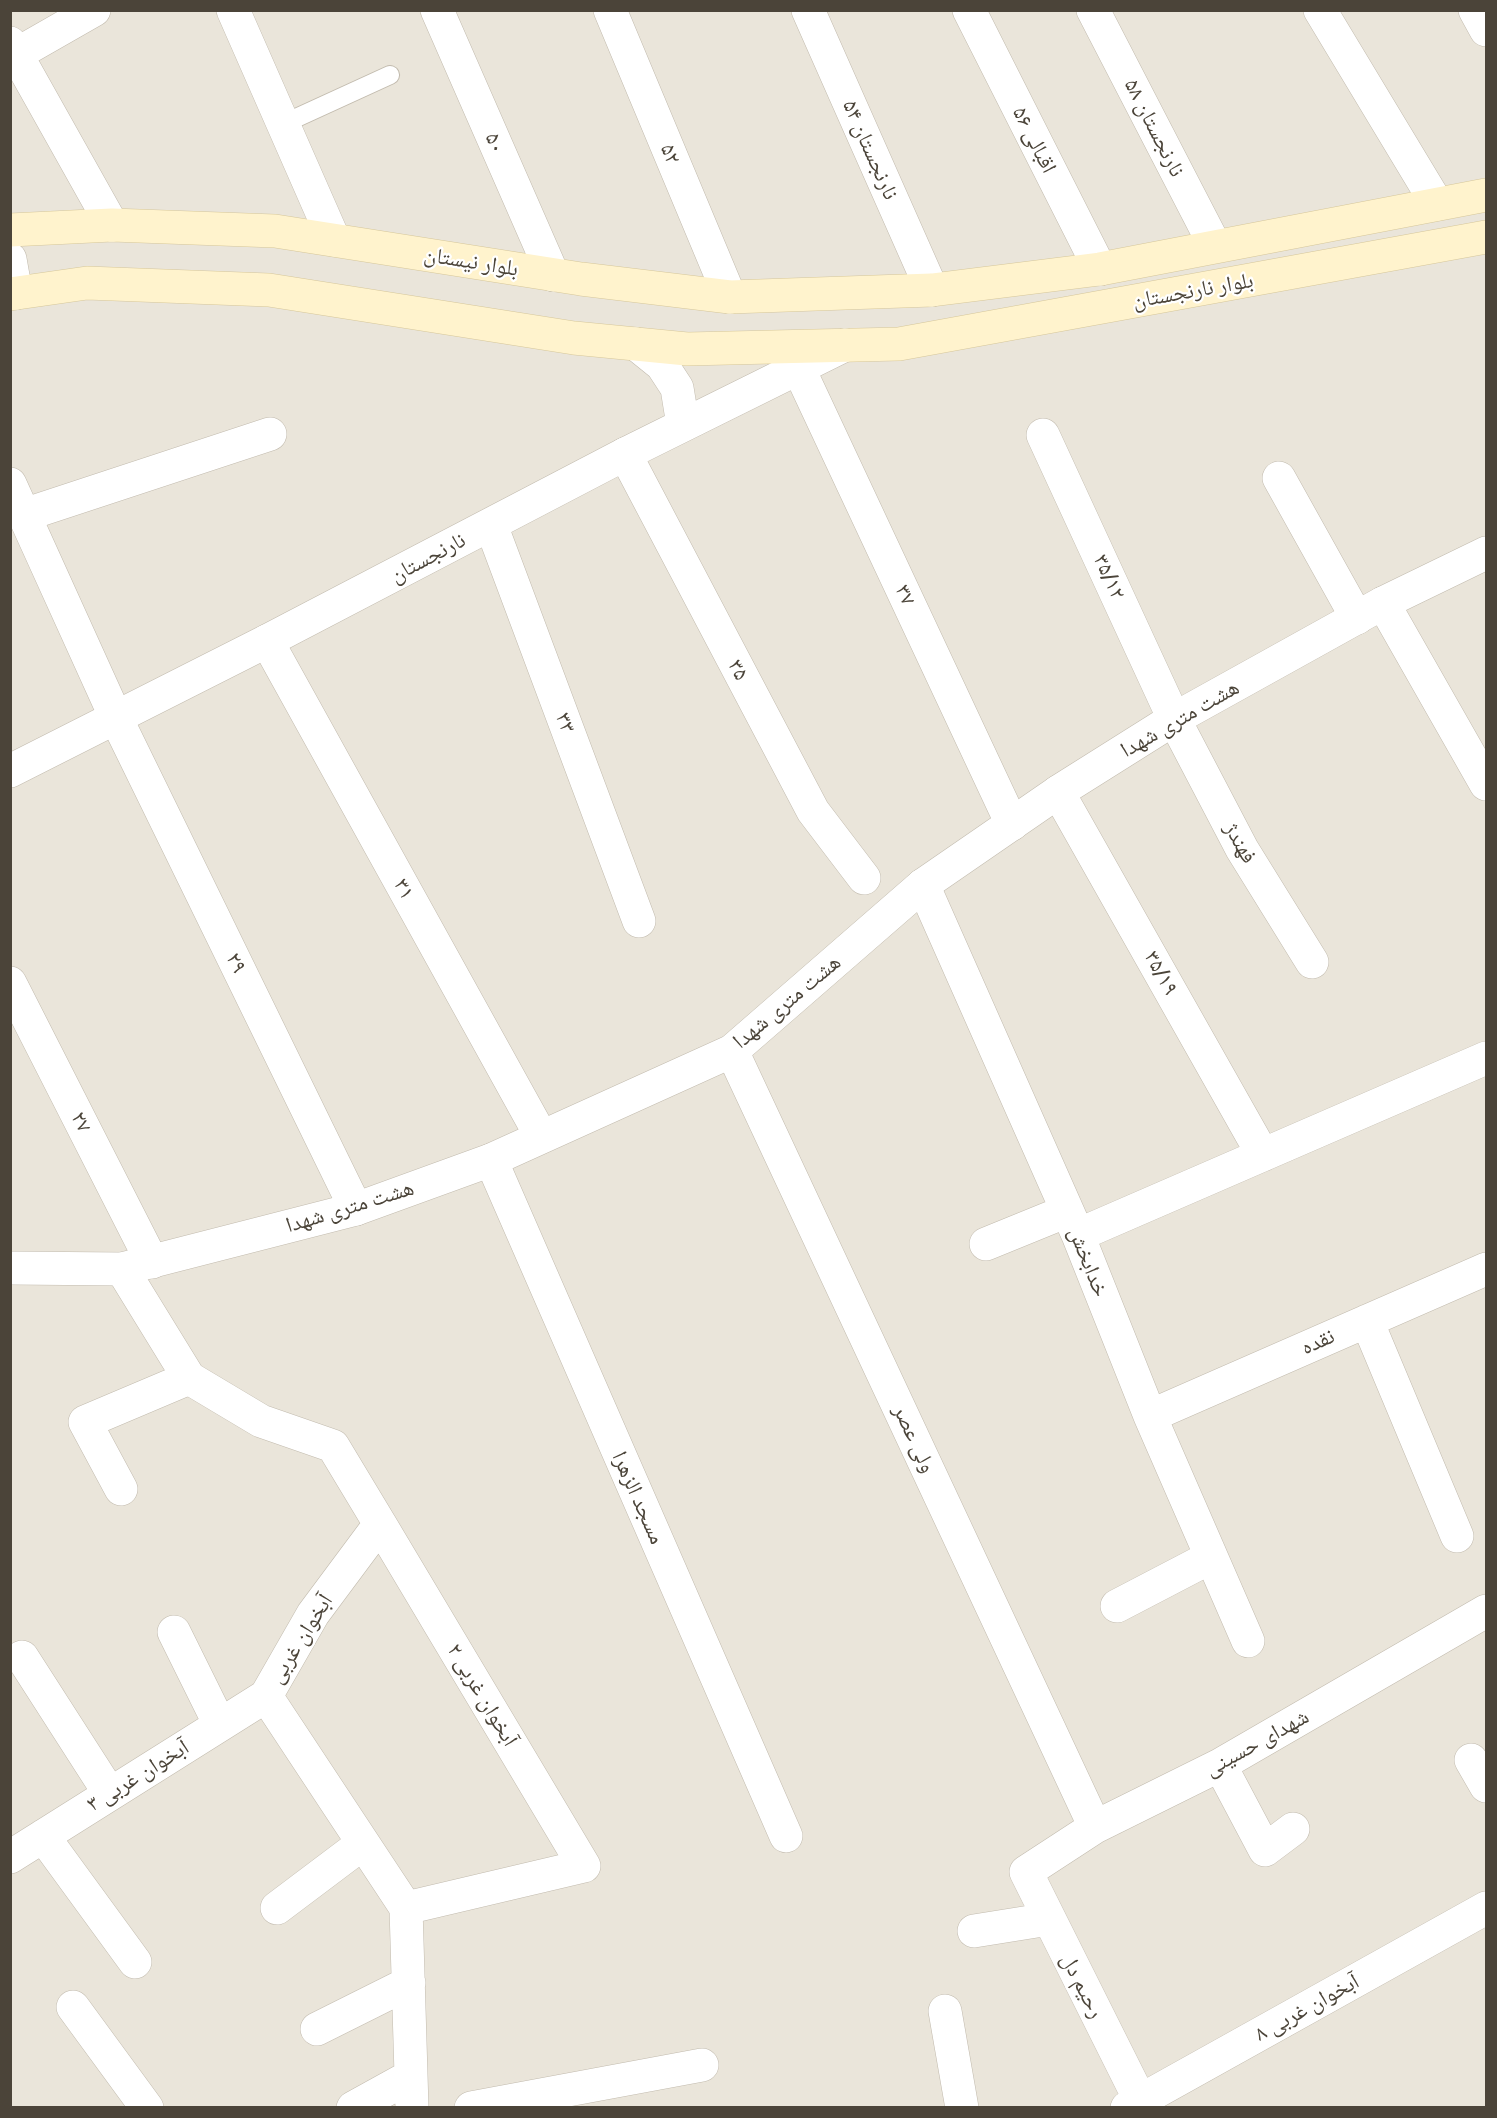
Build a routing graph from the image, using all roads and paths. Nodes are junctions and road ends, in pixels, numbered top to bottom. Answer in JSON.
{"nodes":[{"id":1,"x":94,"y":10,"type":"edge"},
{"id":2,"x":233,"y":10,"type":"edge"},
{"id":3,"x":437,"y":10,"type":"edge"},
{"id":4,"x":610,"y":10,"type":"edge"},
{"id":5,"x":808,"y":10,"type":"edge"},
{"id":6,"x":969,"y":10,"type":"edge"},
{"id":7,"x":1093,"y":10,"type":"edge"},
{"id":8,"x":1320,"y":10,"type":"edge"},
{"id":9,"x":1475,"y":10,"type":"edge"},
{"id":10,"x":1486,"y":30,"type":"edge"},
{"id":11,"x":12,"y":52,"type":"edge"},
{"id":12,"x":390,"y":75,"type":"dead end"},
{"id":13,"x":283,"y":124,"type":"junction"},
{"id":14,"x":1486,"y":195,"type":"edge"},
{"id":15,"x":1437,"y":204,"type":"junction"},
{"id":16,"x":112,"y":225,"type":"junction"},
{"id":17,"x":10,"y":230,"type":"edge"},
{"id":18,"x":1486,"y":237,"type":"edge"},
{"id":19,"x":334,"y":240,"type":"junction"},
{"id":20,"x":1215,"y":246,"type":"junction"},
{"id":21,"x":10,"y":259,"type":"edge"},
{"id":22,"x":1100,"y":269,"type":"junction"},
{"id":23,"x":553,"y":275,"type":"junction"},
{"id":24,"x":932,"y":290,"type":"junction"},
{"id":25,"x":13,"y":293,"type":"edge"},
{"id":26,"x":730,"y":297,"type":"junction"},
{"id":27,"x":636,"y":344,"type":"junction"},
{"id":28,"x":845,"y":345,"type":"junction"},
{"id":29,"x":798,"y":367,"type":"junction"},
{"id":30,"x":683,"y":425,"type":"junction"},
{"id":31,"x":270,"y":434,"type":"dead end"},
{"id":32,"x":1043,"y":435,"type":"dead end"},
{"id":33,"x":625,"y":454,"type":"junction"},
{"id":34,"x":1280,"y":478,"type":"dead end"},
{"id":35,"x":10,"y":484,"type":"edge"},
{"id":36,"x":24,"y":515,"type":"junction"},
{"id":37,"x":491,"y":525,"type":"junction"},
{"id":38,"x":1486,"y":553,"type":"edge"},
{"id":39,"x":1370,"y":611,"type":"junction"},
{"id":40,"x":267,"y":641,"type":"junction"},
{"id":41,"x":116,"y":718,"type":"junction"},
{"id":42,"x":1174,"y":719,"type":"junction"},
{"id":43,"x":10,"y":771,"type":"edge"},
{"id":44,"x":1486,"y":784,"type":"edge"},
{"id":45,"x":1058,"y":792,"type":"junction"},
{"id":46,"x":1012,"y":824,"type":"junction"},
{"id":47,"x":864,"y":878,"type":"dead end"},
{"id":48,"x":923,"y":885,"type":"junction"},
{"id":49,"x":639,"y":921,"type":"dead end"},
{"id":50,"x":1312,"y":962,"type":"dead end"},
{"id":51,"x":10,"y":982,"type":"edge"},
{"id":52,"x":732,"y":1051,"type":"junction"},
{"id":53,"x":1486,"y":1058,"type":"edge"},
{"id":54,"x":541,"y":1136,"type":"junction"},
{"id":55,"x":1263,"y":1155,"type":"junction"},
{"id":56,"x":491,"y":1160,"type":"junction"},
{"id":57,"x":356,"y":1209,"type":"junction"},
{"id":58,"x":1072,"y":1223,"type":"junction"},
{"id":59,"x":986,"y":1244,"type":"dead end"},
{"id":60,"x":137,"y":1265,"type":"junction"},
{"id":61,"x":10,"y":1268,"type":"edge"},
{"id":62,"x":1486,"y":1269,"type":"edge"},
{"id":63,"x":1367,"y":1321,"type":"junction"},
{"id":64,"x":189,"y":1378,"type":"junction"},
{"id":65,"x":1150,"y":1416,"type":"junction"},
{"id":66,"x":121,"y":1490,"type":"dead end"},
{"id":67,"x":380,"y":1524,"type":"junction"},
{"id":68,"x":1457,"y":1536,"type":"dead end"},
{"id":69,"x":1211,"y":1557,"type":"junction"},
{"id":70,"x":1117,"y":1606,"type":"dead end"},
{"id":71,"x":1486,"y":1611,"type":"edge"},
{"id":72,"x":174,"y":1632,"type":"dead end"},
{"id":73,"x":1248,"y":1641,"type":"dead end"},
{"id":74,"x":22,"y":1657,"type":"dead end"},
{"id":75,"x":266,"y":1696,"type":"junction"},
{"id":76,"x":220,"y":1725,"type":"junction"},
{"id":77,"x":1220,"y":1765,"type":"junction"},
{"id":78,"x":110,"y":1794,"type":"junction"},
{"id":79,"x":1095,"y":1827,"type":"junction"},
{"id":80,"x":1293,"y":1829,"type":"dead end"},
{"id":81,"x":43,"y":1836,"type":"junction"},
{"id":82,"x":786,"y":1836,"type":"dead end"},
{"id":83,"x":362,"y":1844,"type":"junction"},
{"id":84,"x":10,"y":1857,"type":"edge"},
{"id":85,"x":1026,"y":1872,"type":"joint"},
{"id":86,"x":277,"y":1908,"type":"dead end"},
{"id":87,"x":406,"y":1908,"type":"junction"},
{"id":88,"x":1486,"y":1908,"type":"edge"},
{"id":89,"x":1049,"y":1919,"type":"junction"},
{"id":90,"x":974,"y":1931,"type":"dead end"},
{"id":91,"x":135,"y":1962,"type":"dead end"},
{"id":92,"x":409,"y":1983,"type":"junction"},
{"id":93,"x":73,"y":2007,"type":"dead end"},
{"id":94,"x":945,"y":2011,"type":"dead end"},
{"id":95,"x":317,"y":2029,"type":"dead end"},
{"id":96,"x":702,"y":2065,"type":"dead end"},
{"id":97,"x":412,"y":2092,"type":"edge"},
{"id":98,"x":1133,"y":2104,"type":"edge"},
{"id":99,"x":147,"y":2108,"type":"edge"},
{"id":100,"x":352,"y":2108,"type":"edge"},
{"id":101,"x":471,"y":2108,"type":"edge"},
{"id":102,"x":963,"y":2108,"type":"edge"}],
"edges":[{"from":1,"to":11,"type":"street"},
{"from":2,"to":13,"type":"street"},
{"from":3,"to":23,"type":"street","name":"۵۰"},
{"from":4,"to":26,"type":"street","name":"۵۲"},
{"from":5,"to":24,"type":"street","name":"نارنجستان ۵۴"},
{"from":6,"to":22,"type":"street","name":"اقبالی ۵۶"},
{"from":7,"to":20,"type":"street","name":"نارنجستان ۵۸"},
{"from":8,"to":15,"type":"street"},
{"from":9,"to":10,"type":"street"},
{"from":11,"to":16,"type":"street"},
{"from":12,"to":13,"type":"lane"},
{"from":13,"to":19,"type":"street"},
{"from":14,"to":15,"type":"main road","name":"بلوار نارنجستان"},
{"from":15,"to":20,"type":"main road","name":"بلوار نارنجستان"},
{"from":16,"to":17,"type":"main road","name":"بلوار نیستان"},
{"from":16,"to":19,"type":"main road","name":"بلوار نیستان"},
{"from":18,"to":28,"type":"main road","name":"بلوار نارنجستان"},
{"from":19,"to":23,"type":"main road","name":"بلوار نیستان"},
{"from":20,"to":22,"type":"main road","name":"بلوار نارنجستان"},
{"from":21,"to":25,"type":"street"},
{"from":22,"to":24,"type":"main road","name":"بلوار نارنجستان"},
{"from":23,"to":26,"type":"main road","name":"بلوار نیستان"},
{"from":24,"to":26,"type":"main road","name":"بلوار نیستان"},
{"from":25,"to":27,"type":"main road"},
{"from":27,"to":28,"type":"main road"},
{"from":27,"to":30,"type":"street"},
{"from":28,"to":29,"type":"street","name":"نارنجستان"},
{"from":29,"to":30,"type":"street","name":"نارنجستان"},
{"from":29,"to":46,"type":"street","name":"۳۷"},
{"from":30,"to":33,"type":"street","name":"نارنجستان"},
{"from":31,"to":36,"type":"street"},
{"from":32,"to":42,"type":"street","name":"۳۵/۱۲"},
{"from":33,"to":37,"type":"street","name":"نارنجستان"},
{"from":33,"to":47,"type":"street","name":"۳۵"},
{"from":34,"to":39,"type":"street"},
{"from":35,"to":36,"type":"street","name":"۲۹"},
{"from":36,"to":41,"type":"street","name":"۲۹"},
{"from":37,"to":40,"type":"street","name":"نارنجستان"},
{"from":37,"to":49,"type":"street","name":"۳۳"},
{"from":38,"to":39,"type":"street","name":"هشت متری شهدا"},
{"from":39,"to":42,"type":"street","name":"هشت متری شهدا"},
{"from":39,"to":44,"type":"street"},
{"from":40,"to":41,"type":"street","name":"نارنجستان"},
{"from":40,"to":54,"type":"street","name":"۳۱"},
{"from":41,"to":43,"type":"street","name":"نارنجستان"},
{"from":41,"to":57,"type":"street","name":"۲۹"},
{"from":42,"to":45,"type":"street","name":"هشت متری شهدا"},
{"from":42,"to":50,"type":"street","name":"فهندژ"},
{"from":45,"to":46,"type":"street","name":"هشت متری شهدا"},
{"from":45,"to":55,"type":"street","name":"۳۵/۱۹"},
{"from":46,"to":48,"type":"street","name":"هشت متری شهدا"},
{"from":48,"to":52,"type":"street","name":"هشت متری شهدا"},
{"from":48,"to":58,"type":"street","name":"خدابخش"},
{"from":51,"to":60,"type":"street","name":"۲۷"},
{"from":52,"to":54,"type":"street","name":"هشت متری شهدا"},
{"from":52,"to":79,"type":"street","name":"ولی عصر"},
{"from":53,"to":55,"type":"street"},
{"from":54,"to":56,"type":"street","name":"هشت متری شهدا"},
{"from":55,"to":58,"type":"street"},
{"from":56,"to":57,"type":"street","name":"هشت متری شهدا"},
{"from":56,"to":82,"type":"street","name":"مسجد الزهرا"},
{"from":57,"to":60,"type":"street","name":"هشت متری شهدا"},
{"from":58,"to":59,"type":"street"},
{"from":58,"to":65,"type":"street","name":"خدابخش"},
{"from":60,"to":61,"type":"street","name":"هشت متری شهدا"},
{"from":60,"to":64,"type":"street"},
{"from":62,"to":63,"type":"street","name":"نقده"},
{"from":63,"to":65,"type":"street","name":"نقده"},
{"from":63,"to":68,"type":"street"},
{"from":64,"to":66,"type":"street"},
{"from":64,"to":67,"type":"street"},
{"from":65,"to":69,"type":"street","name":"خدابخش"},
{"from":67,"to":75,"type":"street","name":"آبخوان غربی"},
{"from":67,"to":87,"type":"street","name":"آبخوان غربی ۲"},
{"from":69,"to":70,"type":"street"},
{"from":69,"to":73,"type":"street","name":"خدابخش"},
{"from":71,"to":77,"type":"street","name":"شهدای حسینی"},
{"from":72,"to":76,"type":"street"},
{"from":74,"to":78,"type":"street"},
{"from":75,"to":76,"type":"street","name":"آبخوان غربی ۳"},
{"from":75,"to":83,"type":"street","name":"آبخوان غربی"},
{"from":76,"to":78,"type":"street","name":"آبخوان غربی ۳"},
{"from":77,"to":79,"type":"street","name":"شهدای حسینی"},
{"from":77,"to":80,"type":"street"},
{"from":78,"to":81,"type":"street","name":"آبخوان غربی ۳"},
{"from":79,"to":85,"type":"street","name":"شهدای حسینی"},
{"from":81,"to":84,"type":"street","name":"آبخوان غربی ۳"},
{"from":81,"to":91,"type":"street"},
{"from":83,"to":86,"type":"street"},
{"from":83,"to":87,"type":"street","name":"آبخوان غربی"},
{"from":85,"to":89,"type":"street","name":"رحیم دل"},
{"from":87,"to":92,"type":"street"},
{"from":88,"to":98,"type":"street","name":"آبخوان غربی ۸"},
{"from":89,"to":90,"type":"street"},
{"from":89,"to":98,"type":"street","name":"رحیم دل"},
{"from":92,"to":95,"type":"street"},
{"from":92,"to":97,"type":"street"},
{"from":93,"to":99,"type":"street"},
{"from":94,"to":102,"type":"street"},
{"from":96,"to":101,"type":"street"},
{"from":97,"to":100,"type":"street"}]}
